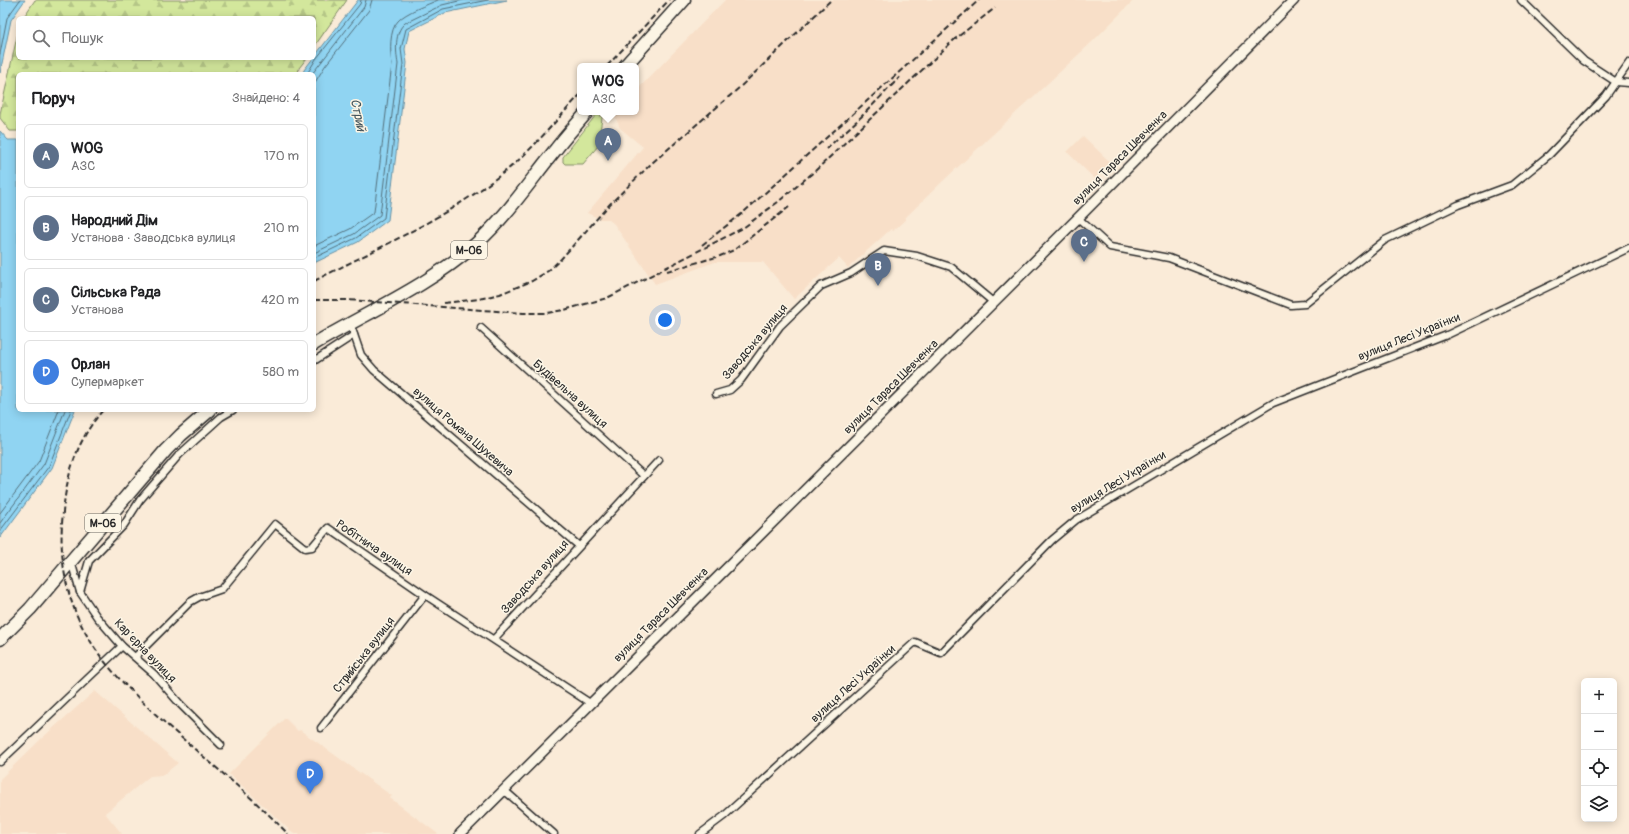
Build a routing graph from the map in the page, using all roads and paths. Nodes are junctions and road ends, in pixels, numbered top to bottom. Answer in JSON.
{"nodes":[{"id":1,"x":684,"y":0,"type":"edge"},
{"id":2,"x":1294,"y":0,"type":"edge"},
{"id":3,"x":1522,"y":0,"type":"edge"},
{"id":4,"x":629,"y":63,"type":"edge"},
{"id":5,"x":1629,"y":63,"type":"edge"},
{"id":6,"x":1616,"y":82,"type":"junction"},
{"id":7,"x":1629,"y":83,"type":"edge"},
{"id":8,"x":584,"y":115,"type":"edge"},
{"id":9,"x":1078,"y":218,"type":"junction"},
{"id":10,"x":1629,"y":248,"type":"edge"},
{"id":11,"x":993,"y":302,"type":"junction"},
{"id":12,"x":481,"y":328,"type":"dead end"},
{"id":13,"x":352,"y":329,"type":"junction"},
{"id":14,"x":316,"y":343,"type":"edge"},
{"id":15,"x":316,"y":359,"type":"edge"},
{"id":16,"x":716,"y":394,"type":"dead end"},
{"id":17,"x":208,"y":412,"type":"edge"},
{"id":18,"x":230,"y":412,"type":"edge"},
{"id":19,"x":659,"y":460,"type":"dead end"},
{"id":20,"x":644,"y":476,"type":"junction"},
{"id":21,"x":579,"y":546,"type":"junction"},
{"id":22,"x":71,"y":561,"type":"junction"},
{"id":23,"x":80,"y":592,"type":"junction"},
{"id":24,"x":424,"y":595,"type":"junction"},
{"id":25,"x":0,"y":639,"type":"edge"},
{"id":26,"x":494,"y":639,"type":"junction"},
{"id":27,"x":122,"y":646,"type":"junction"},
{"id":28,"x":135,"y":657,"type":"junction"},
{"id":29,"x":590,"y":703,"type":"junction"},
{"id":30,"x":321,"y":728,"type":"dead end"},
{"id":31,"x":221,"y":745,"type":"dead end"},
{"id":32,"x":0,"y":762,"type":"edge"},
{"id":33,"x":504,"y":790,"type":"junction"},
{"id":34,"x":460,"y":834,"type":"edge"},
{"id":35,"x":554,"y":834,"type":"edge"},
{"id":36,"x":700,"y":834,"type":"edge"}],
"edges":[{"from":1,"to":4,"type":"highway"},
{"from":2,"to":9,"type":"street","name":"вулиця Тараса Шевченка"},
{"from":3,"to":6,"type":"street"},
{"from":5,"to":6,"type":"street"},
{"from":6,"to":7,"type":"street"},
{"from":6,"to":9,"type":"street"},
{"from":8,"to":13,"type":"highway","number":"М-06"},
{"from":9,"to":11,"type":"street","name":"вулиця Тараса Шевченка"},
{"from":10,"to":36,"type":"street","name":"вулиця Лесі Українки"},
{"from":11,"to":16,"type":"street","name":"Заводська вулиця"},
{"from":11,"to":29,"type":"street","name":"вулиця Тараса Шевченка"},
{"from":12,"to":20,"type":"street","name":"Будівельна вулиця"},
{"from":13,"to":14,"type":"highway","number":"М-06"},
{"from":13,"to":15,"type":"street"},
{"from":13,"to":21,"type":"street","name":"вулиця Романа Шухевича"},
{"from":17,"to":22,"type":"highway","number":"М-06"},
{"from":18,"to":23,"type":"street"},
{"from":19,"to":20,"type":"street","name":"Заводська вулиця"},
{"from":20,"to":21,"type":"street","name":"Заводська вулиця"},
{"from":21,"to":26,"type":"street","name":"Заводська вулиця"},
{"from":22,"to":23,"type":"street","name":"Карʼєрна вулиця"},
{"from":22,"to":25,"type":"highway","number":"М-06"},
{"from":23,"to":27,"type":"street","name":"Карʼєрна вулиця"},
{"from":24,"to":26,"type":"street","name":"Робітнича вулиця"},
{"from":24,"to":28,"type":"street","name":"Робітнича вулиця"},
{"from":24,"to":30,"type":"street","name":"Стрийська вулиця"},
{"from":26,"to":29,"type":"street","name":"Робітнича вулиця"},
{"from":27,"to":28,"type":"street","name":"Карʼєрна вулиця"},
{"from":27,"to":32,"type":"street"},
{"from":28,"to":31,"type":"street","name":"Карʼєрна вулиця"},
{"from":29,"to":33,"type":"street","name":"вулиця Тараса Шевченка"},
{"from":33,"to":34,"type":"street","name":"вулиця Тараса Шевченка"},
{"from":33,"to":35,"type":"street"}]}
